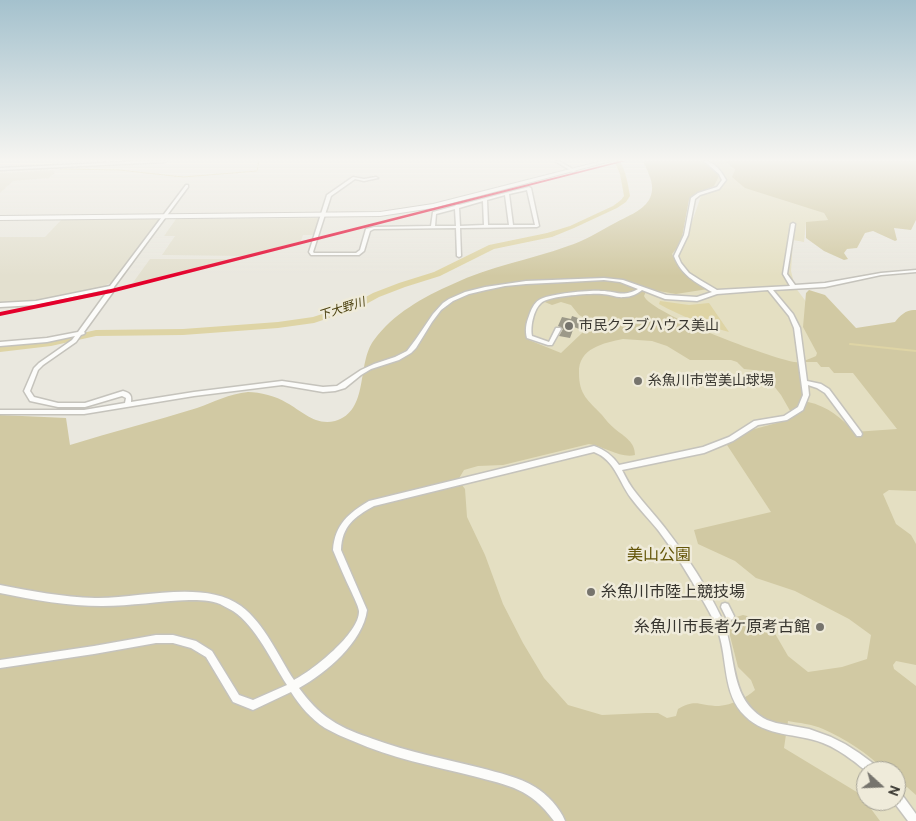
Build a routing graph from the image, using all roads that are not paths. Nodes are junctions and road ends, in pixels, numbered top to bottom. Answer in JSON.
{"nodes":[{"id":1,"x":177,"y":199,"type":"edge"},
{"id":2,"x":327,"y":199,"type":"edge"},
{"id":3,"x":459,"y":199,"type":"edge"},
{"id":4,"x":484,"y":199,"type":"edge"},
{"id":5,"x":485,"y":199,"type":"edge"},
{"id":6,"x":508,"y":199,"type":"edge"},
{"id":7,"x":531,"y":199,"type":"edge"},
{"id":8,"x":692,"y":199,"type":"edge"},
{"id":9,"x":457,"y":206,"type":"junction"},
{"id":10,"x":323,"y":216,"type":"junction"},
{"id":11,"x":164,"y":217,"type":"junction"},
{"id":12,"x":0,"y":218,"type":"edge"},
{"id":13,"x":793,"y":224,"type":"dead end"},
{"id":14,"x":511,"y":226,"type":"junction"},
{"id":15,"x":433,"y":227,"type":"junction"},
{"id":16,"x":457,"y":227,"type":"junction"},
{"id":17,"x":486,"y":227,"type":"junction"},
{"id":18,"x":459,"y":256,"type":"dead end"},
{"id":19,"x":916,"y":271,"type":"edge"},
{"id":20,"x":112,"y":286,"type":"junction"},
{"id":21,"x":793,"y":287,"type":"junction"},
{"id":22,"x":770,"y":288,"type":"junction"},
{"id":23,"x":641,"y":289,"type":"junction"},
{"id":24,"x":716,"y":292,"type":"junction"},
{"id":25,"x":0,"y":305,"type":"edge"},
{"id":26,"x":558,"y":329,"type":"dead end"},
{"id":27,"x":82,"y":333,"type":"junction"},
{"id":28,"x":0,"y":344,"type":"edge"},
{"id":29,"x":804,"y":382,"type":"junction"},
{"id":30,"x":128,"y":405,"type":"junction"},
{"id":31,"x":0,"y":412,"type":"edge"},
{"id":32,"x":859,"y":434,"type":"dead end"},
{"id":33,"x":617,"y":468,"type":"junction"},
{"id":34,"x":0,"y":589,"type":"edge"},
{"id":35,"x":725,"y":607,"type":"dead end"},
{"id":36,"x":730,"y":616,"type":"dead end"},
{"id":37,"x":0,"y":664,"type":"edge"},
{"id":38,"x":293,"y":687,"type":"junction"},
{"id":39,"x":863,"y":761,"type":"edge"},
{"id":40,"x":906,"y":809,"type":"edge"},
{"id":41,"x":560,"y":821,"type":"edge"},
{"id":42,"x":915,"y":821,"type":"edge"}],
"edges":[{"from":1,"to":11,"type":"street"},
{"from":2,"to":10,"type":"street"},
{"from":3,"to":10,"type":"highway"},
{"from":4,"to":9,"type":"street"},
{"from":5,"to":17,"type":"street"},
{"from":6,"to":14,"type":"street"},
{"from":7,"to":14,"type":"street"},
{"from":8,"to":24,"type":"street"},
{"from":9,"to":15,"type":"street"},
{"from":9,"to":16,"type":"street"},
{"from":10,"to":11,"type":"highway"},
{"from":10,"to":15,"type":"street"},
{"from":11,"to":12,"type":"highway"},
{"from":11,"to":20,"type":"street"},
{"from":13,"to":21,"type":"street"},
{"from":14,"to":17,"type":"street"},
{"from":15,"to":16,"type":"street"},
{"from":16,"to":17,"type":"street"},
{"from":16,"to":18,"type":"street"},
{"from":19,"to":21,"type":"street"},
{"from":20,"to":25,"type":"street"},
{"from":20,"to":27,"type":"street"},
{"from":21,"to":22,"type":"street"},
{"from":22,"to":24,"type":"street"},
{"from":22,"to":29,"type":"street"},
{"from":23,"to":24,"type":"street"},
{"from":23,"to":26,"type":"street"},
{"from":23,"to":30,"type":"street"},
{"from":27,"to":28,"type":"street"},
{"from":27,"to":30,"type":"street"},
{"from":29,"to":32,"type":"street"},
{"from":29,"to":33,"type":"street"},
{"from":30,"to":31,"type":"street"},
{"from":33,"to":38,"type":"street"},
{"from":33,"to":39,"type":"street"},
{"from":34,"to":38,"type":"street"},
{"from":35,"to":36,"type":"street"},
{"from":37,"to":38,"type":"street"},
{"from":38,"to":41,"type":"street"},
{"from":40,"to":42,"type":"street"}]}
